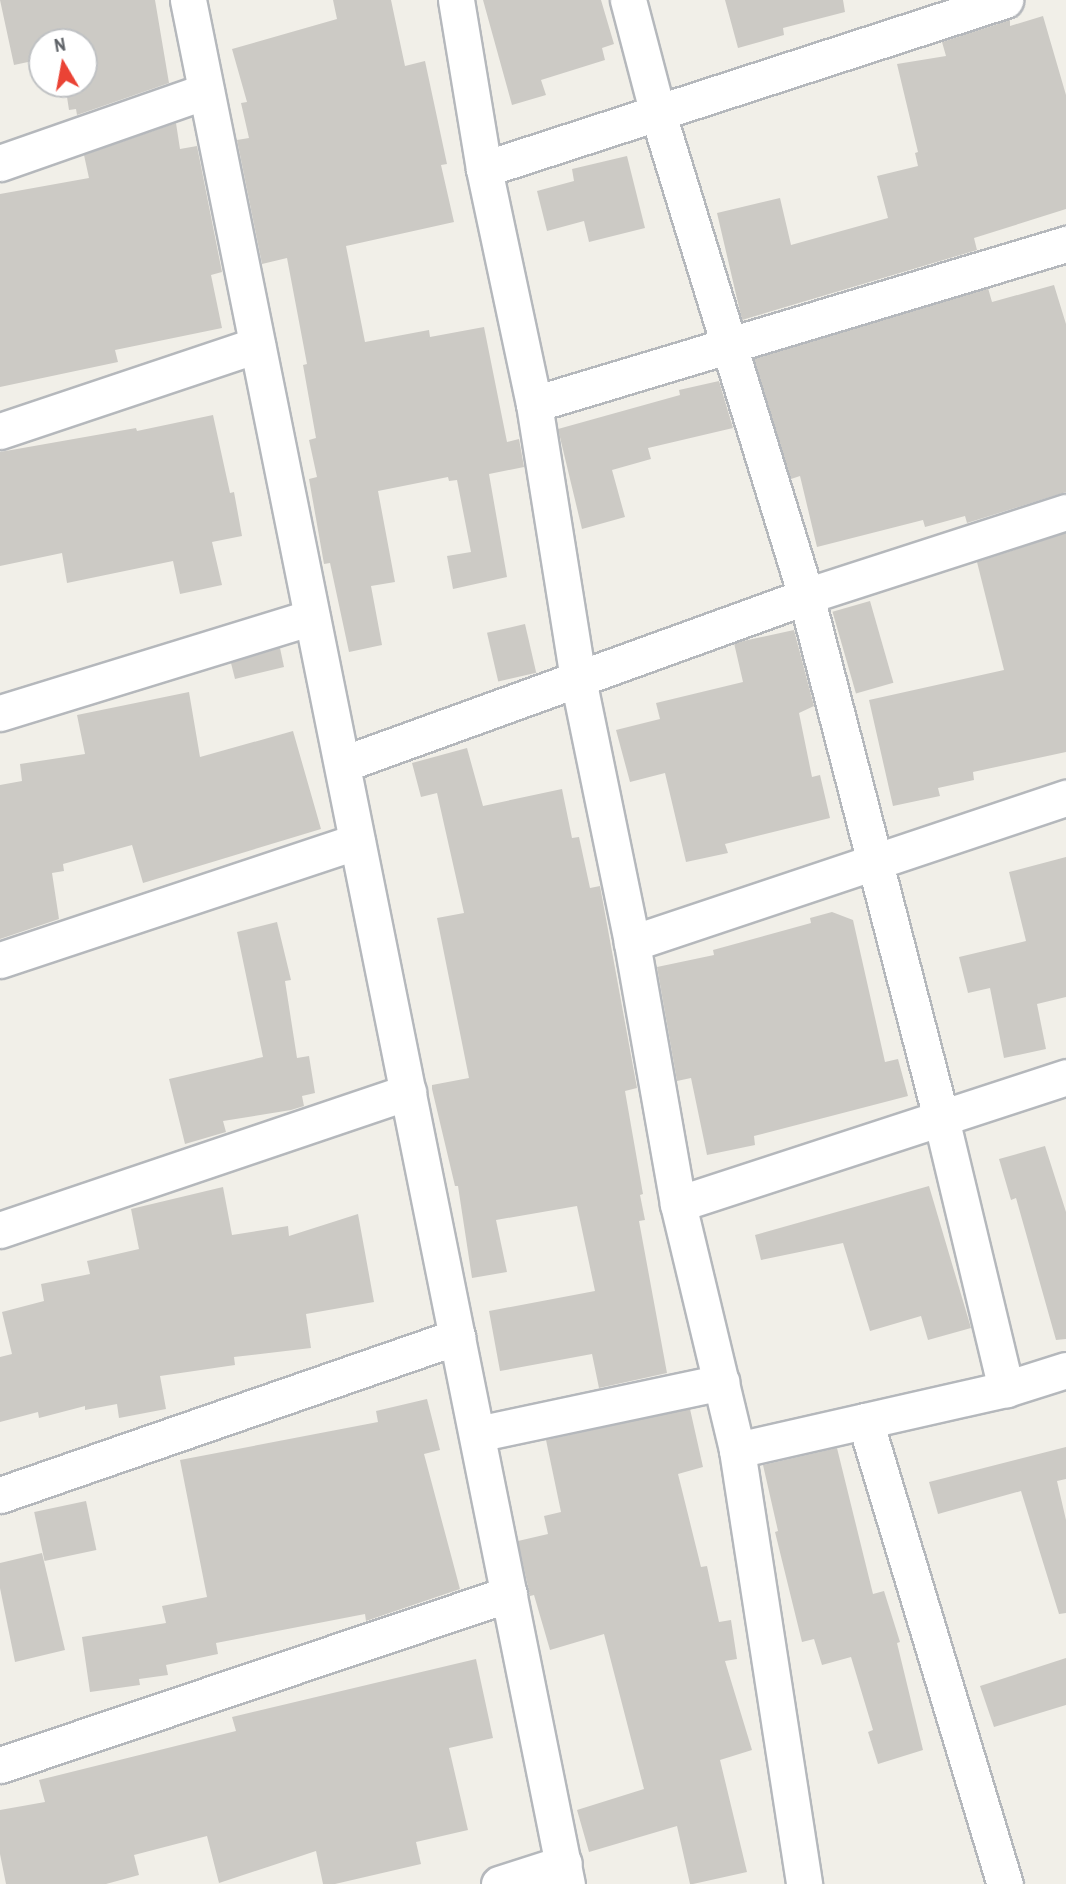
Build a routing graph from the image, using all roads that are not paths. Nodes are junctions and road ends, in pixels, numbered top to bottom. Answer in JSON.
{"nodes":[{"id":1,"x":188,"y":0,"type":"edge"},
{"id":2,"x":456,"y":0,"type":"edge"},
{"id":3,"x":628,"y":0,"type":"edge"},
{"id":4,"x":1005,"y":0,"type":"edge"},
{"id":5,"x":206,"y":91,"type":"junction"},
{"id":6,"x":658,"y":114,"type":"junction"},
{"id":7,"x":0,"y":163,"type":"edge"},
{"id":8,"x":484,"y":169,"type":"junction"},
{"id":9,"x":1066,"y":244,"type":"edge"},
{"id":10,"x":257,"y":345,"type":"junction"},
{"id":11,"x":730,"y":345,"type":"junction"},
{"id":12,"x":534,"y":404,"type":"junction"},
{"id":13,"x":0,"y":431,"type":"edge"},
{"id":14,"x":1066,"y":512,"type":"edge"},
{"id":15,"x":806,"y":596,"type":"junction"},
{"id":16,"x":312,"y":617,"type":"junction"},
{"id":17,"x":578,"y":679,"type":"junction"},
{"id":18,"x":0,"y":713,"type":"edge"},
{"id":19,"x":343,"y":764,"type":"junction"},
{"id":20,"x":1066,"y":798,"type":"edge"},
{"id":21,"x":357,"y":841,"type":"junction"},
{"id":22,"x":873,"y":862,"type":"junction"},
{"id":23,"x":632,"y":943,"type":"junction"},
{"id":24,"x":0,"y":960,"type":"edge"},
{"id":25,"x":1066,"y":1077,"type":"edge"},
{"id":26,"x":408,"y":1092,"type":"junction"},
{"id":27,"x":941,"y":1118,"type":"junction"},
{"id":28,"x":678,"y":1204,"type":"junction"},
{"id":29,"x":0,"y":1230,"type":"edge"},
{"id":30,"x":457,"y":1337,"type":"junction"},
{"id":31,"x":1066,"y":1370,"type":"edge"},
{"id":32,"x":722,"y":1382,"type":"junction"},
{"id":33,"x":1006,"y":1390,"type":"junction"},
{"id":34,"x":865,"y":1421,"type":"junction"},
{"id":35,"x":477,"y":1434,"type":"junction"},
{"id":36,"x":737,"y":1450,"type":"junction"},
{"id":37,"x":0,"y":1495,"type":"edge"},
{"id":38,"x":509,"y":1594,"type":"junction"},
{"id":39,"x":0,"y":1765,"type":"edge"},
{"id":40,"x":565,"y":1873,"type":"edge"},
{"id":41,"x":499,"y":1884,"type":"edge"},
{"id":42,"x":804,"y":1884,"type":"edge"},
{"id":43,"x":1005,"y":1884,"type":"edge"}],
"edges":[{"from":1,"to":5,"type":"street"},
{"from":2,"to":8,"type":"street"},
{"from":3,"to":6,"type":"street"},
{"from":4,"to":6,"type":"street"},
{"from":5,"to":7,"type":"street"},
{"from":5,"to":10,"type":"street"},
{"from":6,"to":8,"type":"street"},
{"from":6,"to":11,"type":"street"},
{"from":8,"to":12,"type":"street"},
{"from":9,"to":11,"type":"street"},
{"from":10,"to":13,"type":"street"},
{"from":10,"to":16,"type":"street"},
{"from":11,"to":12,"type":"street"},
{"from":11,"to":15,"type":"street"},
{"from":12,"to":17,"type":"street"},
{"from":14,"to":15,"type":"street"},
{"from":15,"to":17,"type":"street"},
{"from":15,"to":22,"type":"street"},
{"from":16,"to":18,"type":"street"},
{"from":16,"to":19,"type":"street"},
{"from":17,"to":19,"type":"street"},
{"from":17,"to":23,"type":"street"},
{"from":19,"to":21,"type":"street"},
{"from":20,"to":22,"type":"street"},
{"from":21,"to":24,"type":"street"},
{"from":21,"to":26,"type":"street"},
{"from":22,"to":23,"type":"street"},
{"from":22,"to":27,"type":"street"},
{"from":23,"to":28,"type":"street"},
{"from":25,"to":27,"type":"street"},
{"from":26,"to":29,"type":"street"},
{"from":26,"to":30,"type":"street"},
{"from":27,"to":28,"type":"street"},
{"from":27,"to":33,"type":"street"},
{"from":28,"to":32,"type":"street"},
{"from":30,"to":35,"type":"street"},
{"from":30,"to":37,"type":"street"},
{"from":31,"to":33,"type":"street"},
{"from":32,"to":35,"type":"street"},
{"from":32,"to":36,"type":"street"},
{"from":33,"to":34,"type":"street"},
{"from":34,"to":36,"type":"street"},
{"from":34,"to":43,"type":"street"},
{"from":35,"to":38,"type":"street"},
{"from":36,"to":42,"type":"street"},
{"from":38,"to":39,"type":"street"},
{"from":38,"to":40,"type":"street"},
{"from":40,"to":41,"type":"street"}]}
